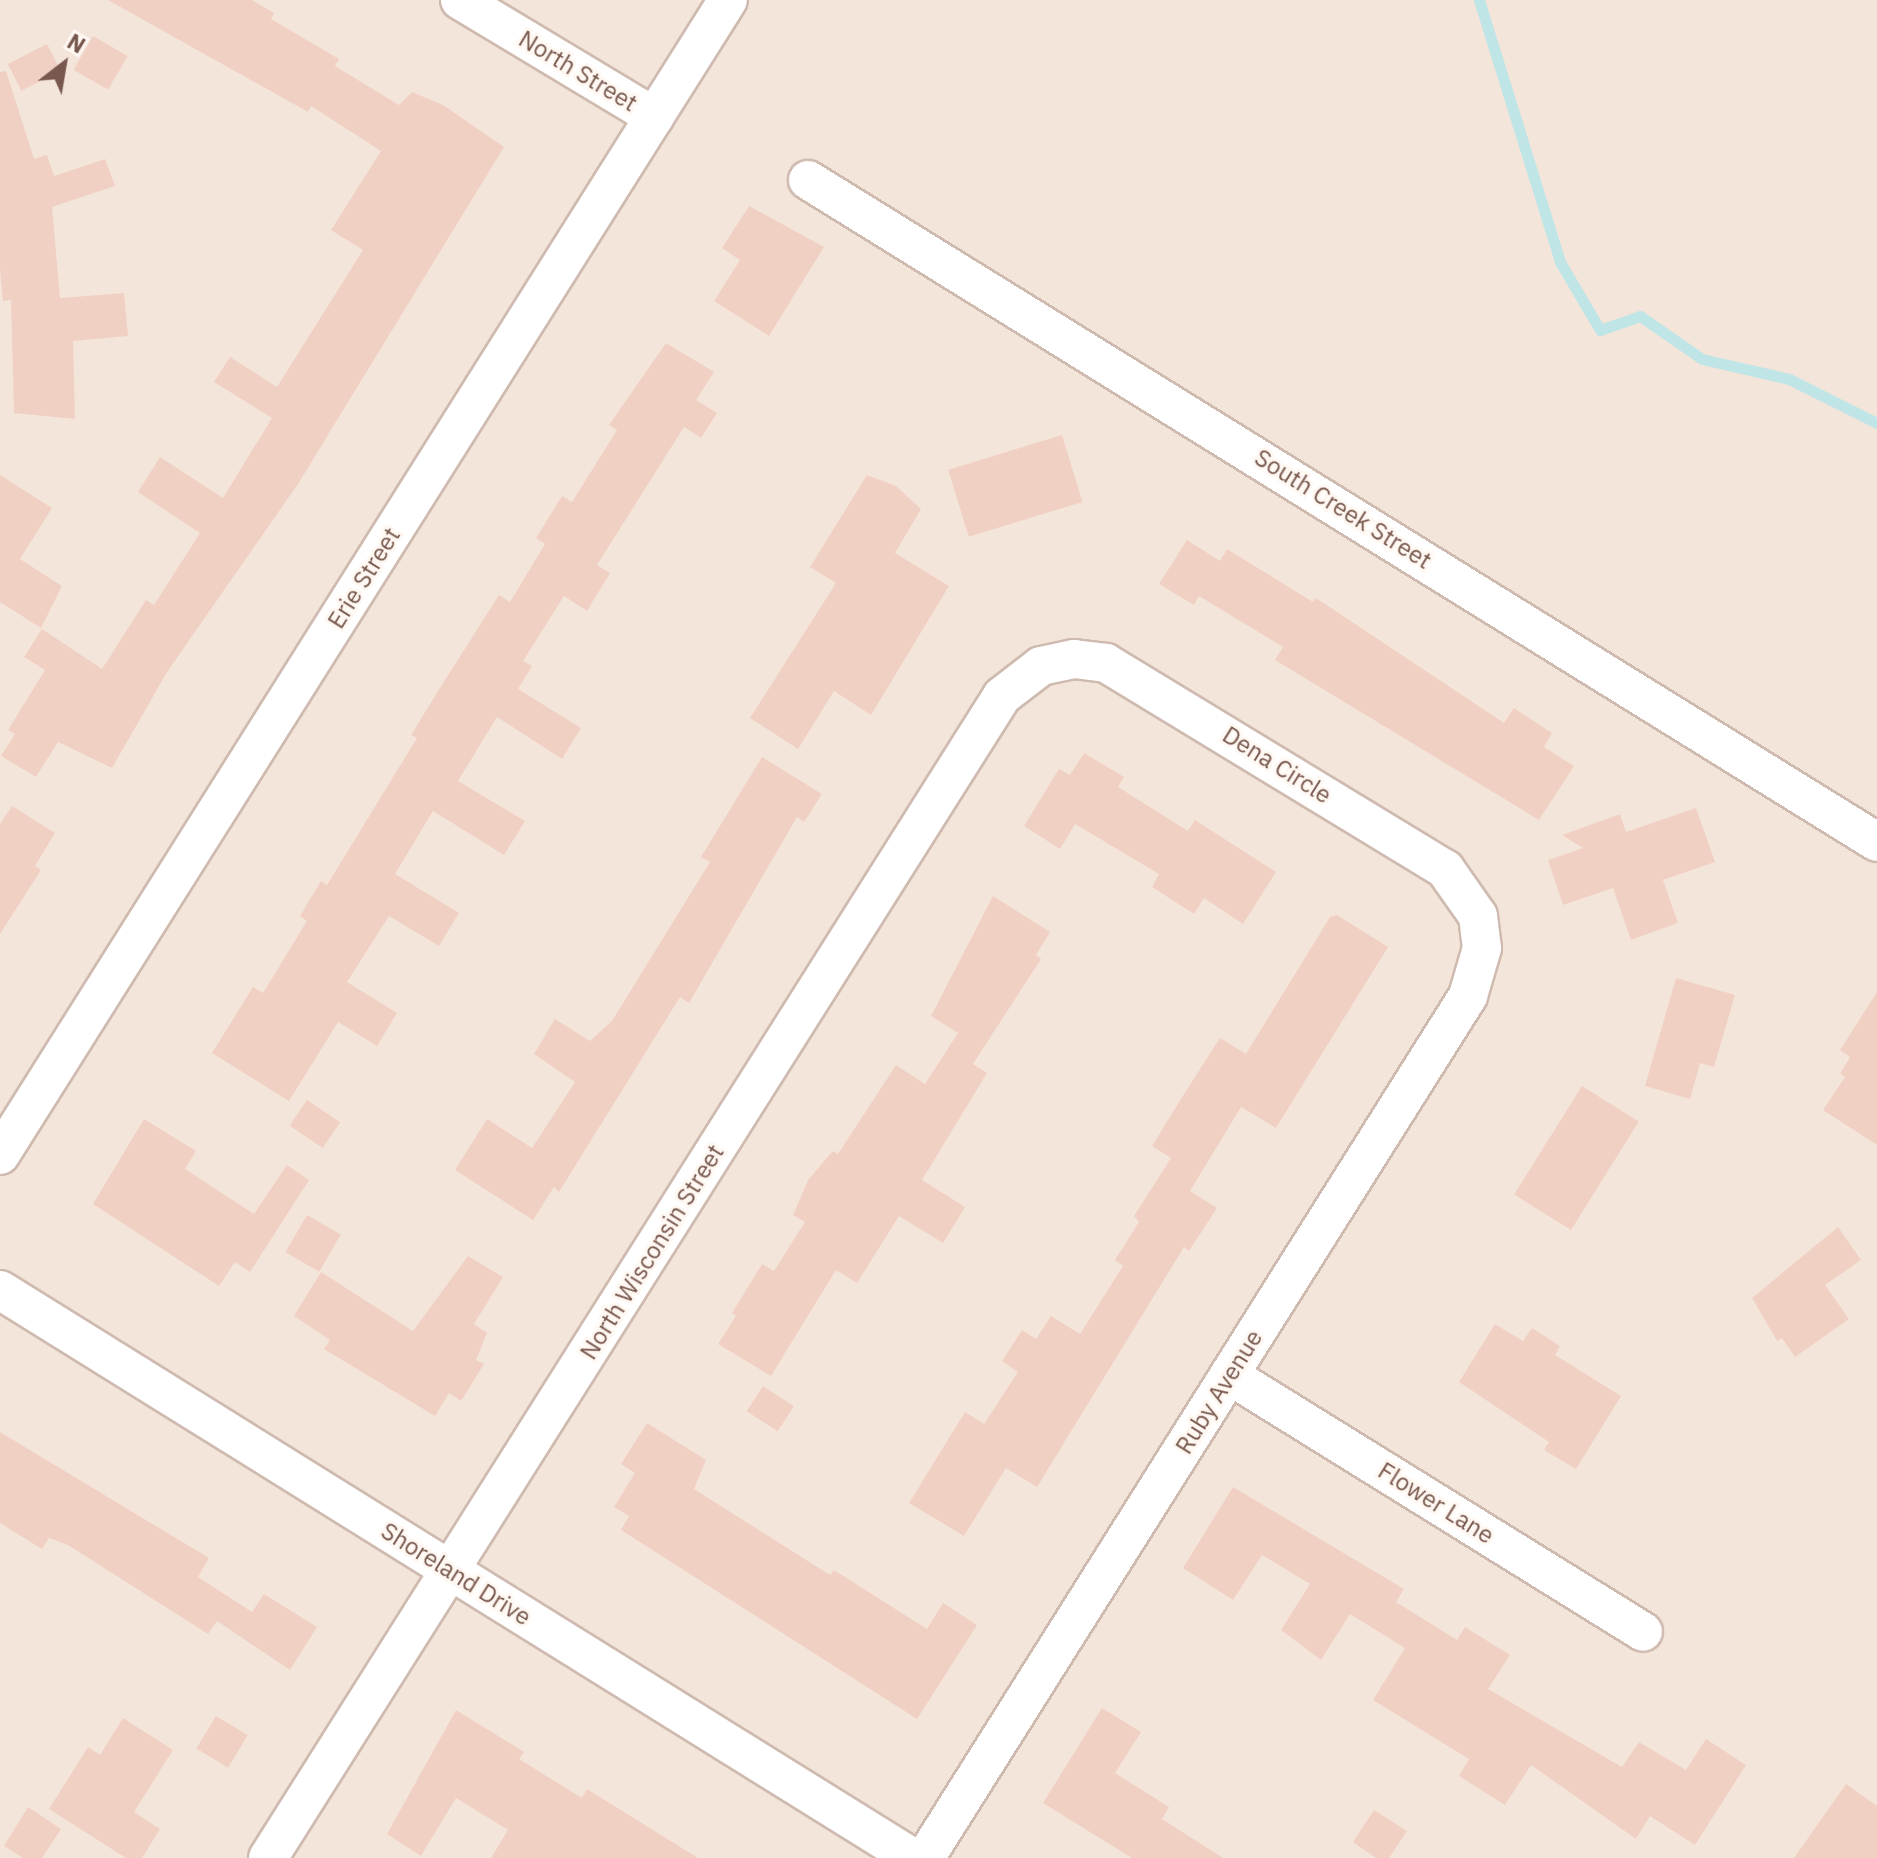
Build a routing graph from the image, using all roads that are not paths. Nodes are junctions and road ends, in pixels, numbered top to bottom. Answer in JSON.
{"nodes":[{"id":1,"x":460,"y":0,"type":"edge"},
{"id":2,"x":728,"y":0,"type":"edge"},
{"id":3,"x":655,"y":117,"type":"junction"},
{"id":4,"x":808,"y":180,"type":"dead end"},
{"id":5,"x":1052,"y":663,"type":"joint"},
{"id":6,"x":1877,"y":842,"type":"edge"},
{"id":7,"x":1478,"y":916,"type":"joint"},
{"id":8,"x":0,"y":1155,"type":"edge"},
{"id":9,"x":0,"y":1290,"type":"edge"},
{"id":10,"x":1229,"y":1375,"type":"junction"},
{"id":11,"x":451,"y":1570,"type":"junction"},
{"id":12,"x":1643,"y":1632,"type":"dead end"},
{"id":13,"x":268,"y":1858,"type":"edge"},
{"id":14,"x":913,"y":1858,"type":"edge"},
{"id":15,"x":925,"y":1858,"type":"edge"}],
"edges":[{"from":1,"to":3,"type":"street","name":"North Street"},
{"from":2,"to":3,"type":"street","name":"Erie Street"},
{"from":3,"to":8,"type":"street","name":"Erie Street"},
{"from":4,"to":6,"type":"street","name":"South Creek Street"},
{"from":5,"to":7,"type":"street","name":"Dena Circle"},
{"from":5,"to":11,"type":"street","name":"North Wisconsin Street"},
{"from":7,"to":10,"type":"street","name":"Ruby Avenue"},
{"from":9,"to":11,"type":"street","name":"Shoreland Drive"},
{"from":10,"to":12,"type":"street","name":"Flower Lane"},
{"from":10,"to":15,"type":"street","name":"Ruby Avenue"},
{"from":11,"to":13,"type":"street","name":"North Wisconsin Street"},
{"from":11,"to":14,"type":"street","name":"Shoreland Drive"}]}
